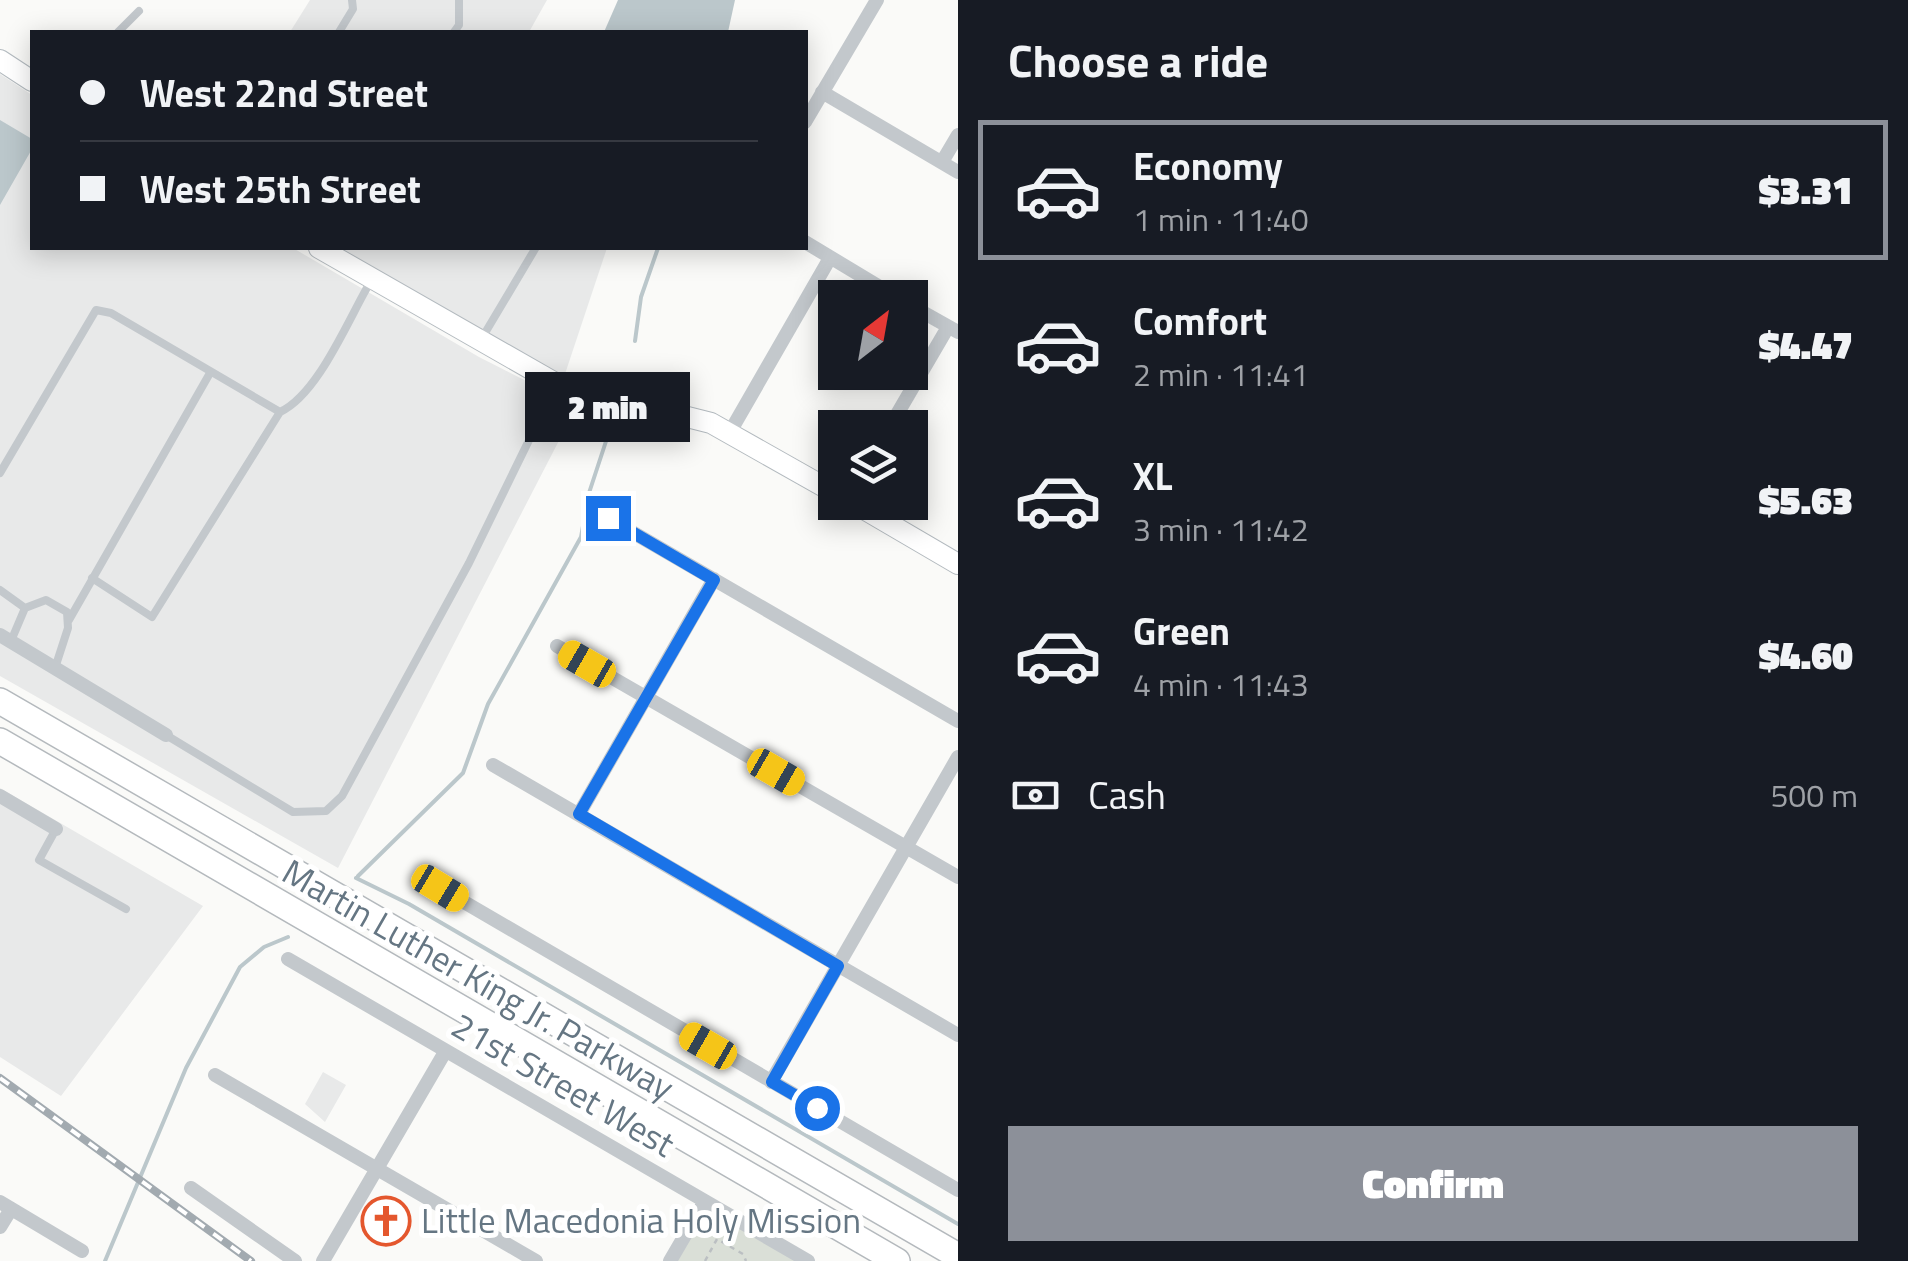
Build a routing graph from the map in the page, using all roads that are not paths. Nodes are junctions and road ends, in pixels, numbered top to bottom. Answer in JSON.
{"nodes":[{"id":1,"x":352,"y":0,"type":"edge"},
{"id":2,"x":459,"y":0,"type":"edge"},
{"id":3,"x":877,"y":0,"type":"edge"},
{"id":4,"x":139,"y":12,"type":"dead end"},
{"id":5,"x":120,"y":30,"type":"edge"},
{"id":6,"x":340,"y":30,"type":"edge"},
{"id":7,"x":456,"y":30,"type":"edge"},
{"id":8,"x":0,"y":60,"type":"edge"},
{"id":9,"x":30,"y":80,"type":"edge"},
{"id":10,"x":822,"y":92,"type":"junction"},
{"id":11,"x":808,"y":117,"type":"edge"},
{"id":12,"x":958,"y":135,"type":"edge"},
{"id":13,"x":942,"y":162,"type":"junction"},
{"id":14,"x":958,"y":172,"type":"edge"},
{"id":15,"x":808,"y":244,"type":"edge"},
{"id":16,"x":324,"y":250,"type":"edge"},
{"id":17,"x":534,"y":250,"type":"edge"},
{"id":18,"x":830,"y":258,"type":"junction"},
{"id":19,"x":372,"y":279,"type":"junction"},
{"id":20,"x":867,"y":280,"type":"edge"},
{"id":21,"x":928,"y":315,"type":"edge"},
{"id":22,"x":953,"y":330,"type":"edge"},
{"id":23,"x":480,"y":342,"type":"junction"},
{"id":24,"x":210,"y":374,"type":"junction"},
{"id":25,"x":557,"y":384,"type":"junction"},
{"id":26,"x":901,"y":410,"type":"edge"},
{"id":27,"x":280,"y":412,"type":"junction"},
{"id":28,"x":730,"y":432,"type":"junction"},
{"id":29,"x":0,"y":473,"type":"edge"},
{"id":30,"x":818,"y":483,"type":"edge"},
{"id":31,"x":608,"y":518,"type":"dead end"},
{"id":32,"x":883,"y":520,"type":"edge"},
{"id":33,"x":958,"y":564,"type":"edge"},
{"id":34,"x":92,"y":578,"type":"junction"},
{"id":35,"x":714,"y":580,"type":"junction"},
{"id":36,"x":0,"y":590,"type":"edge"},
{"id":37,"x":25,"y":608,"type":"junction"},
{"id":38,"x":69,"y":620,"type":"junction"},
{"id":39,"x":5,"y":638,"type":"edge"},
{"id":40,"x":557,"y":646,"type":"dead end"},
{"id":41,"x":55,"y":668,"type":"junction"},
{"id":42,"x":648,"y":698,"type":"junction"},
{"id":43,"x":0,"y":701,"type":"edge"},
{"id":44,"x":958,"y":721,"type":"edge"},
{"id":45,"x":166,"y":735,"type":"joint"},
{"id":46,"x":0,"y":742,"type":"edge"},
{"id":47,"x":958,"y":756,"type":"edge"},
{"id":48,"x":493,"y":765,"type":"dead end"},
{"id":49,"x":0,"y":796,"type":"edge"},
{"id":50,"x":579,"y":814,"type":"junction"},
{"id":51,"x":56,"y":828,"type":"joint"},
{"id":52,"x":906,"y":847,"type":"junction"},
{"id":53,"x":958,"y":877,"type":"edge"},
{"id":54,"x":440,"y":888,"type":"dead end"},
{"id":55,"x":126,"y":909,"type":"dead end"},
{"id":56,"x":288,"y":959,"type":"dead end"},
{"id":57,"x":838,"y":966,"type":"junction"},
{"id":58,"x":958,"y":1035,"type":"edge"},
{"id":59,"x":445,"y":1052,"type":"junction"},
{"id":60,"x":215,"y":1075,"type":"dead end"},
{"id":61,"x":772,"y":1082,"type":"junction"},
{"id":62,"x":377,"y":1169,"type":"junction"},
{"id":63,"x":191,"y":1188,"type":"dead end"},
{"id":64,"x":958,"y":1190,"type":"edge"},
{"id":65,"x":705,"y":1201,"type":"junction"},
{"id":66,"x":5,"y":1206,"type":"edge"},
{"id":67,"x":0,"y":1227,"type":"edge"},
{"id":68,"x":82,"y":1251,"type":"dead end"},
{"id":69,"x":958,"y":1256,"type":"edge"},
{"id":70,"x":295,"y":1261,"type":"edge"},
{"id":71,"x":323,"y":1261,"type":"edge"},
{"id":72,"x":536,"y":1261,"type":"edge"},
{"id":73,"x":670,"y":1261,"type":"edge"},
{"id":74,"x":808,"y":1261,"type":"edge"},
{"id":75,"x":897,"y":1261,"type":"edge"}],
"edges":[{"from":1,"to":6,"type":"lane"},
{"from":2,"to":7,"type":"lane"},
{"from":3,"to":10,"type":"street"},
{"from":4,"to":5,"type":"lane"},
{"from":8,"to":9,"type":"main road"},
{"from":10,"to":11,"type":"street"},
{"from":10,"to":13,"type":"street"},
{"from":12,"to":13,"type":"street"},
{"from":13,"to":14,"type":"street"},
{"from":15,"to":18,"type":"street"},
{"from":16,"to":19,"type":"main road"},
{"from":17,"to":23,"type":"lane"},
{"from":18,"to":20,"type":"street"},
{"from":18,"to":28,"type":"street"},
{"from":19,"to":23,"type":"main road"},
{"from":19,"to":27,"type":"lane"},
{"from":21,"to":22,"type":"street"},
{"from":22,"to":26,"type":"street"},
{"from":23,"to":25,"type":"main road"},
{"from":24,"to":27,"type":"lane"},
{"from":24,"to":29,"type":"lane"},
{"from":24,"to":34,"type":"lane"},
{"from":25,"to":28,"type":"main road"},
{"from":25,"to":45,"type":"lane"},
{"from":27,"to":34,"type":"lane"},
{"from":28,"to":30,"type":"main road"},
{"from":31,"to":35,"type":"street"},
{"from":32,"to":33,"type":"main road"},
{"from":34,"to":38,"type":"lane"},
{"from":35,"to":42,"type":"street"},
{"from":35,"to":44,"type":"street"},
{"from":36,"to":37,"type":"lane"},
{"from":37,"to":38,"type":"lane"},
{"from":37,"to":39,"type":"lane"},
{"from":38,"to":41,"type":"lane"},
{"from":39,"to":41,"type":"street"},
{"from":40,"to":42,"type":"street"},
{"from":41,"to":45,"type":"street"},
{"from":42,"to":50,"type":"street"},
{"from":42,"to":52,"type":"street"},
{"from":43,"to":69,"type":"highway","name":"Martin Luther King Jr. Parkway"},
{"from":46,"to":75,"type":"highway","name":"Martin Luther King Jr. Parkway"},
{"from":47,"to":52,"type":"street"},
{"from":48,"to":50,"type":"street"},
{"from":49,"to":51,"type":"street"},
{"from":50,"to":57,"type":"street"},
{"from":51,"to":55,"type":"lane"},
{"from":52,"to":53,"type":"street"},
{"from":52,"to":57,"type":"street"},
{"from":54,"to":61,"type":"street"},
{"from":56,"to":59,"type":"street","name":"21st Street West"},
{"from":57,"to":58,"type":"street"},
{"from":57,"to":61,"type":"street"},
{"from":59,"to":62,"type":"street"},
{"from":59,"to":65,"type":"street","name":"21st Street West"},
{"from":60,"to":62,"type":"street"},
{"from":61,"to":64,"type":"street"},
{"from":62,"to":71,"type":"street"},
{"from":62,"to":72,"type":"street"},
{"from":63,"to":70,"type":"street"},
{"from":65,"to":73,"type":"street"},
{"from":65,"to":74,"type":"street","name":"21st Street West"},
{"from":66,"to":67,"type":"street"},
{"from":66,"to":68,"type":"street"}]}
